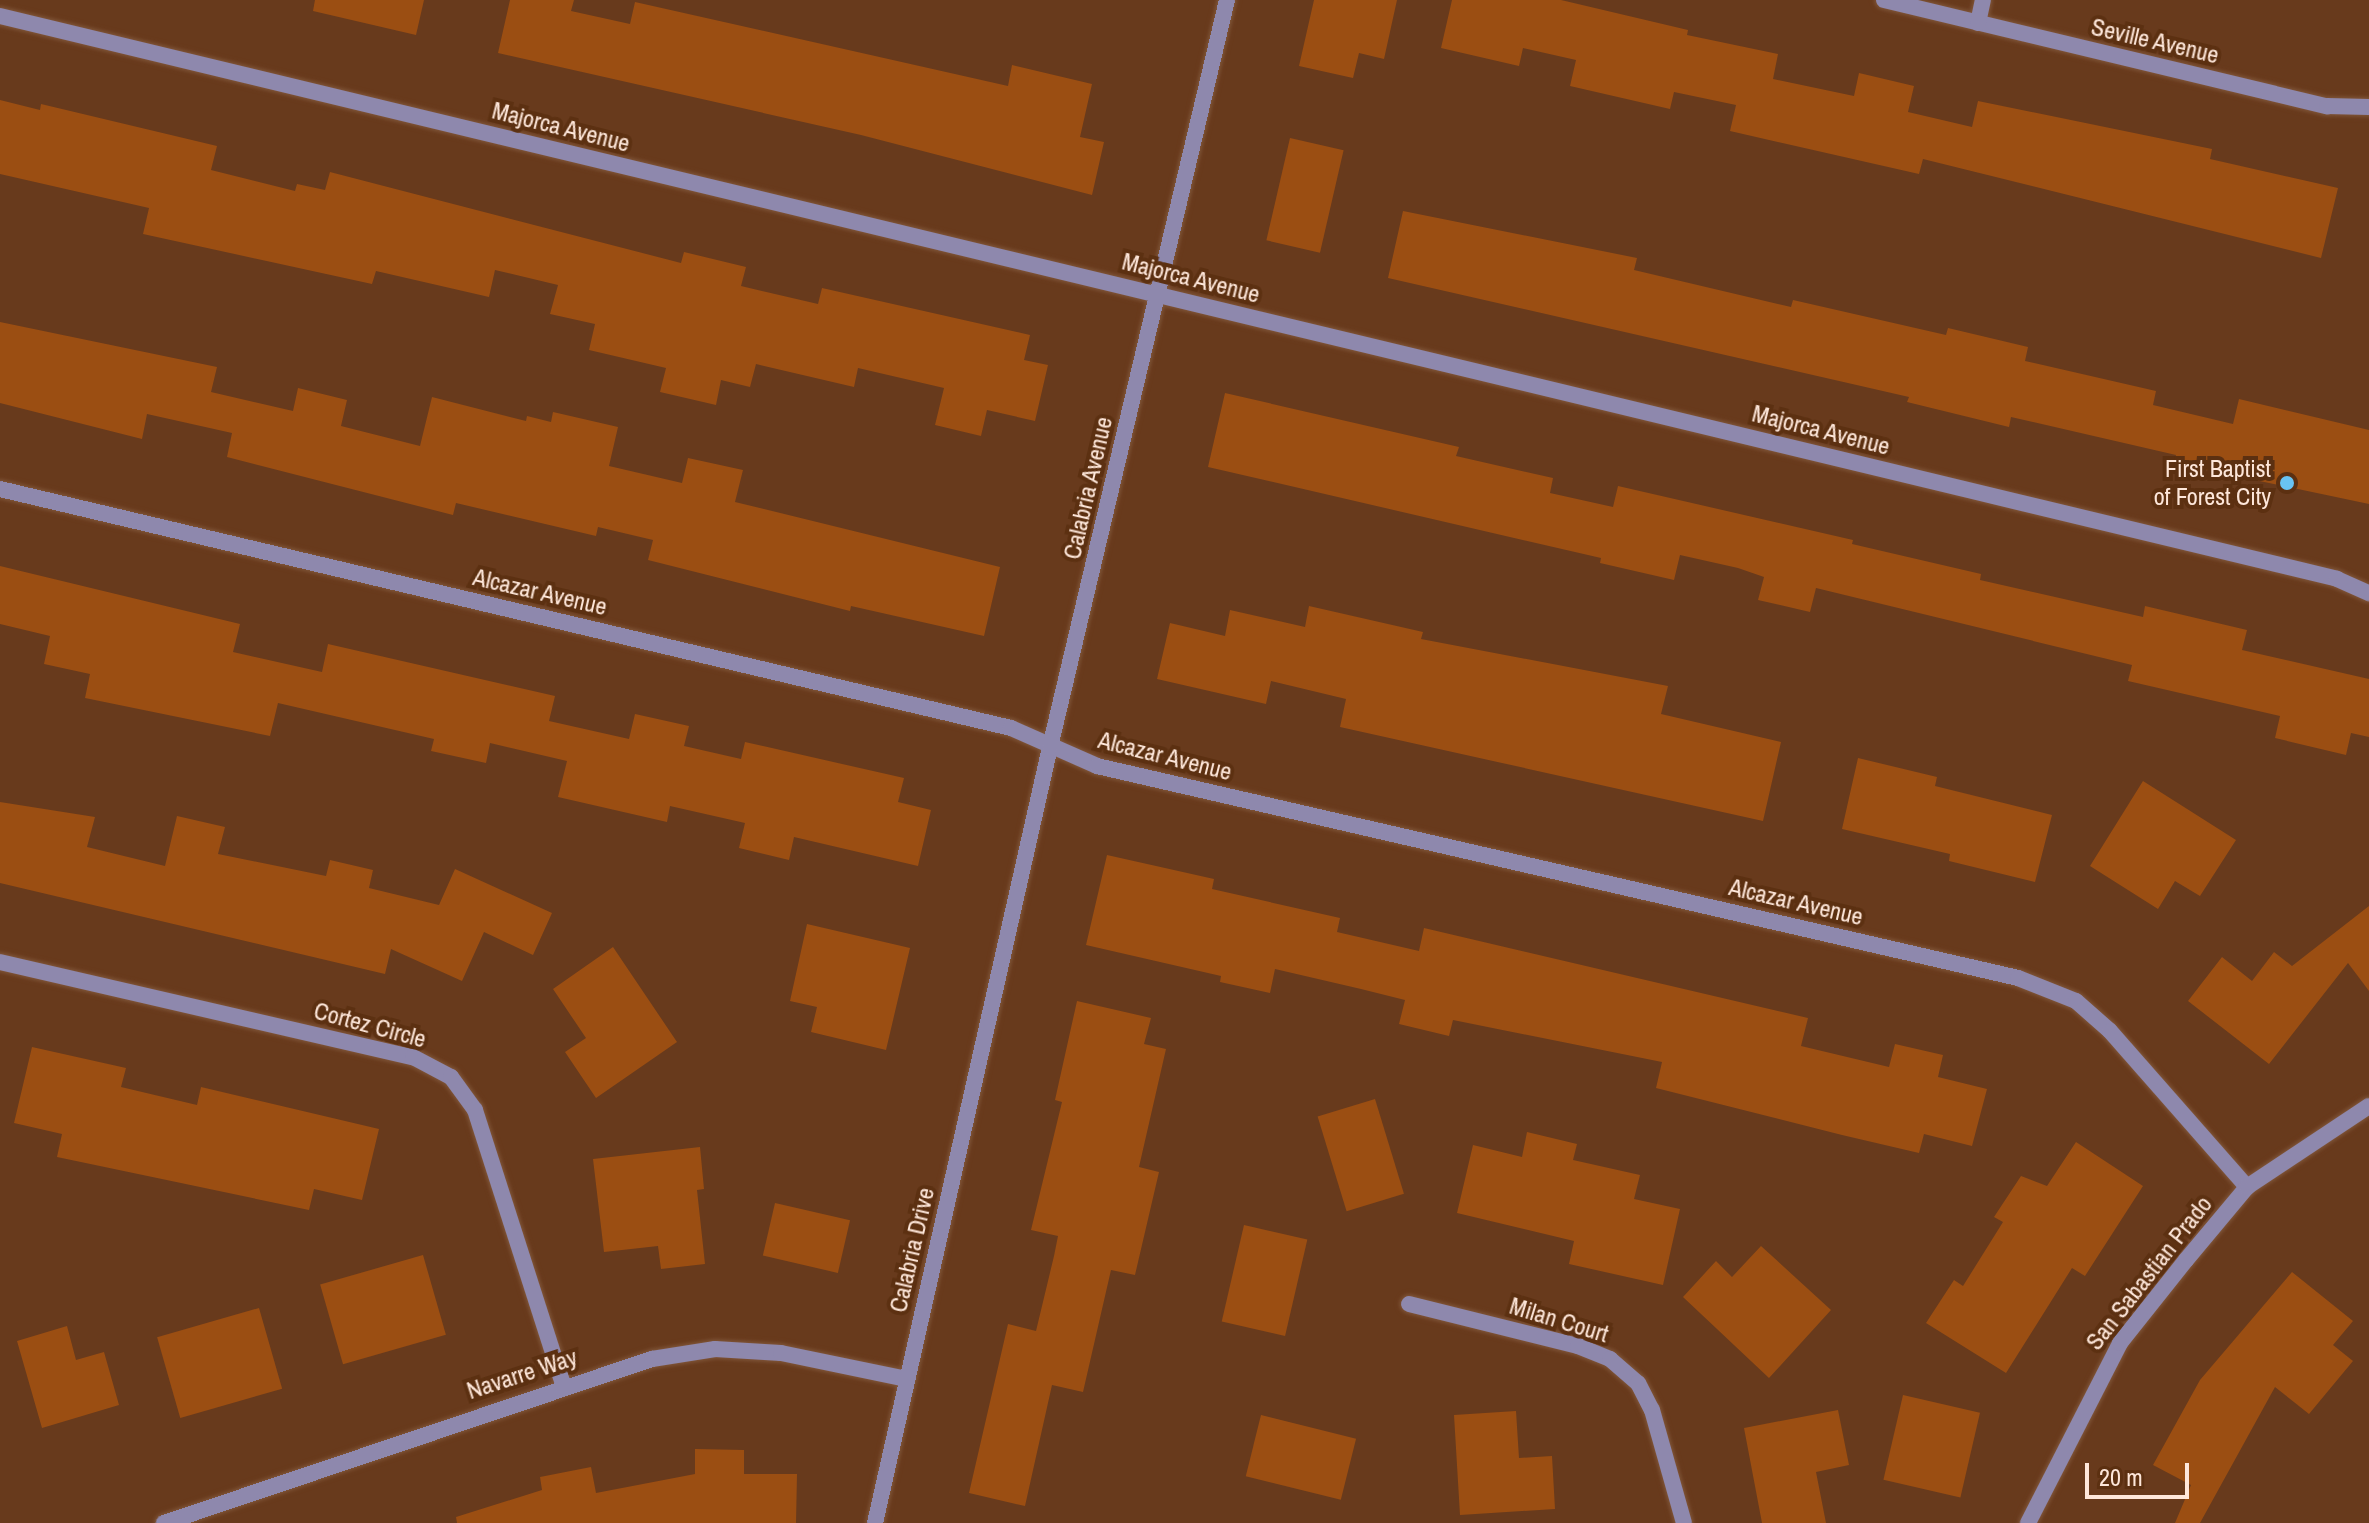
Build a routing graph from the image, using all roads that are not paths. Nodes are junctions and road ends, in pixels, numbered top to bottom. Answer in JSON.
{"nodes":[{"id":1,"x":1227,"y":0,"type":"edge"},
{"id":2,"x":1884,"y":0,"type":"edge"},
{"id":3,"x":1983,"y":0,"type":"edge"},
{"id":4,"x":0,"y":16,"type":"edge"},
{"id":5,"x":1978,"y":23,"type":"junction"},
{"id":6,"x":2369,"y":107,"type":"edge"},
{"id":7,"x":1158,"y":295,"type":"junction"},
{"id":8,"x":0,"y":489,"type":"edge"},
{"id":9,"x":2369,"y":593,"type":"edge"},
{"id":10,"x":1050,"y":747,"type":"junction"},
{"id":11,"x":0,"y":962,"type":"edge"},
{"id":12,"x":996,"y":987,"type":"joint"},
{"id":13,"x":2369,"y":1106,"type":"edge"},
{"id":14,"x":2247,"y":1187,"type":"junction"},
{"id":15,"x":1409,"y":1304,"type":"dead end"},
{"id":16,"x":907,"y":1379,"type":"junction"},
{"id":17,"x":563,"y":1384,"type":"junction"},
{"id":18,"x":164,"y":1523,"type":"edge"},
{"id":19,"x":875,"y":1523,"type":"edge"},
{"id":20,"x":1684,"y":1523,"type":"edge"},
{"id":21,"x":2028,"y":1523,"type":"edge"}],
"edges":[{"from":1,"to":7,"type":"street","name":"Calabria Avenue"},
{"from":2,"to":5,"type":"street","name":"Seville Avenue"},
{"from":3,"to":5,"type":"street"},
{"from":4,"to":7,"type":"street","name":"Majorca Avenue"},
{"from":5,"to":6,"type":"street","name":"Seville Avenue"},
{"from":7,"to":9,"type":"street","name":"Majorca Avenue"},
{"from":7,"to":10,"type":"street","name":"Calabria Avenue"},
{"from":8,"to":10,"type":"street","name":"Alcazar Avenue"},
{"from":10,"to":12,"type":"street","name":"Calabria Avenue"},
{"from":10,"to":14,"type":"street","name":"Alcazar Avenue"},
{"from":11,"to":17,"type":"street","name":"Cortez Circle"},
{"from":12,"to":16,"type":"street","name":"Calabria Drive"},
{"from":13,"to":14,"type":"street","name":"San Sabastian Prado"},
{"from":14,"to":21,"type":"street","name":"San Sabastian Prado"},
{"from":15,"to":20,"type":"street","name":"Milan Court"},
{"from":16,"to":17,"type":"street","name":"Navarre Way"},
{"from":16,"to":19,"type":"street","name":"Calabria Drive"},
{"from":17,"to":18,"type":"street","name":"Navarre Way"}]}
